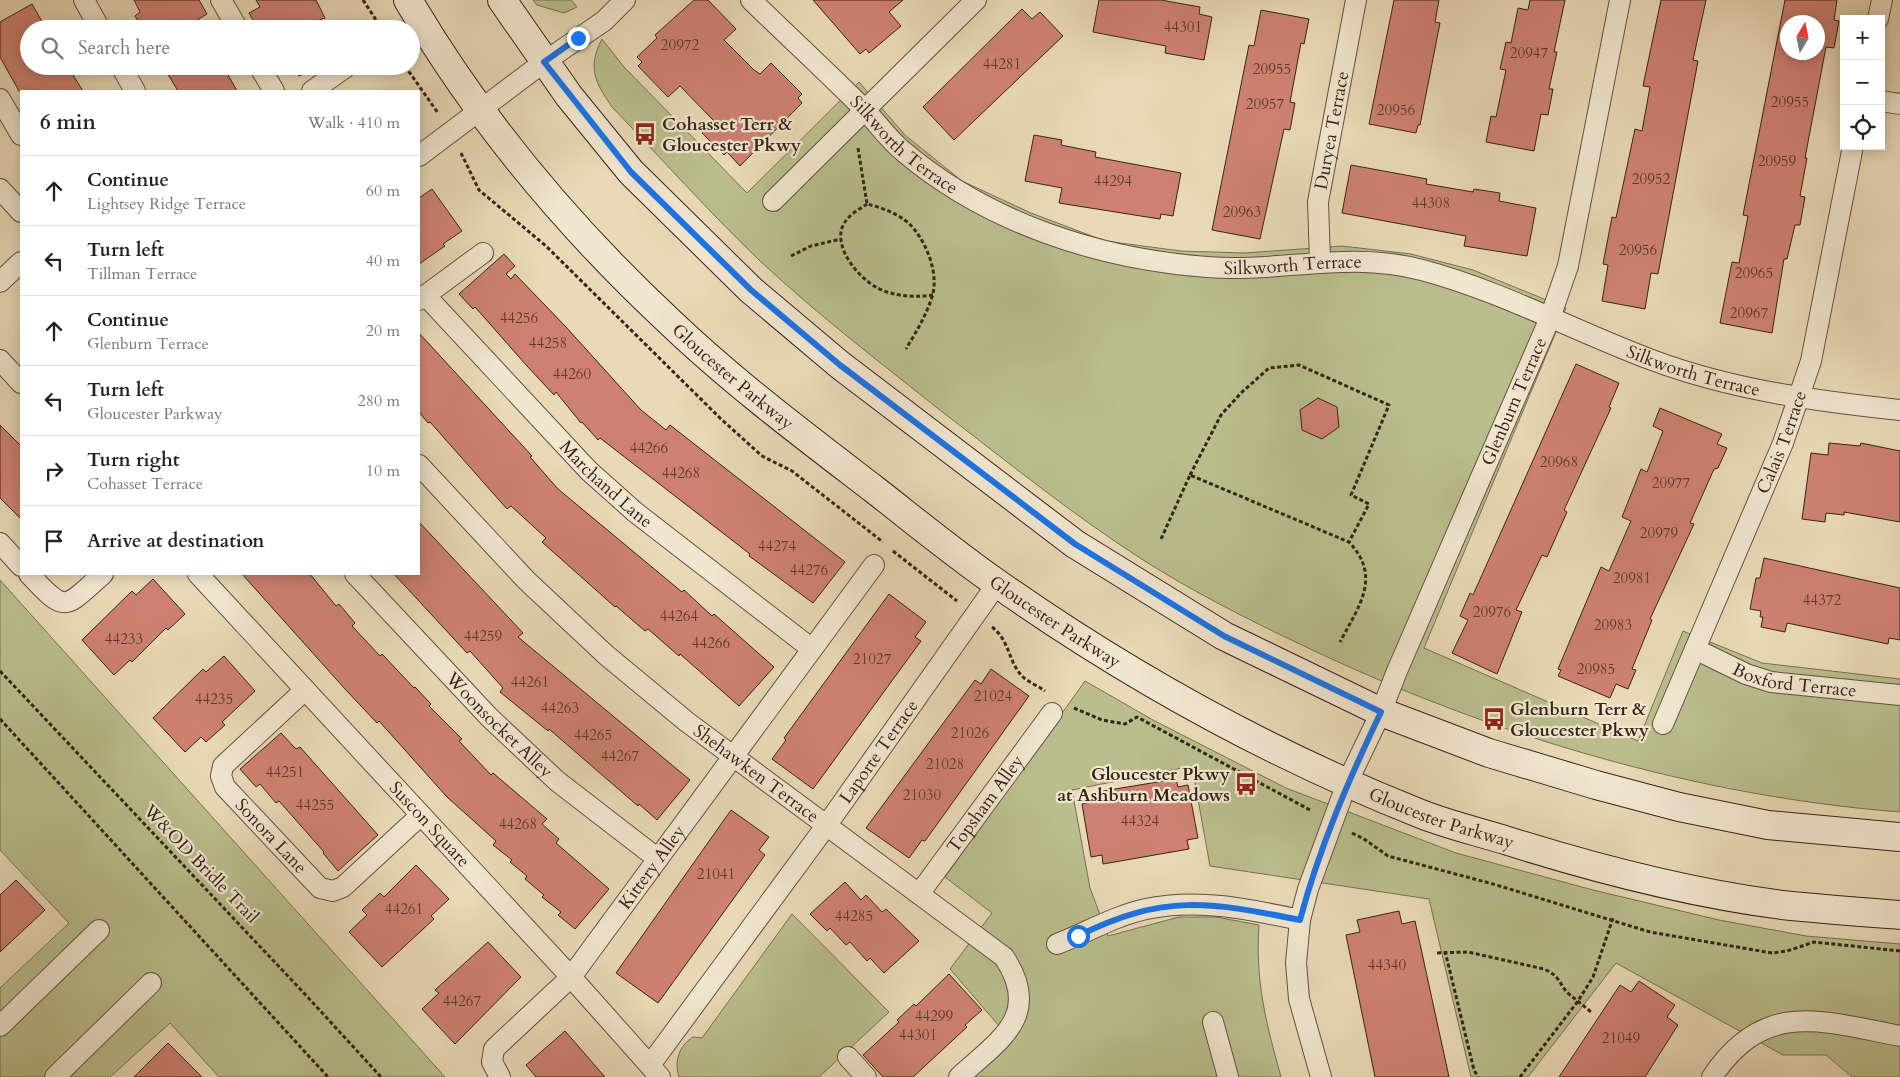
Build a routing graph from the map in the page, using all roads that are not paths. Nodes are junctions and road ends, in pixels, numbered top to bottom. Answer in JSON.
{"nodes":[{"id":1,"x":84,"y":0,"type":"edge"},
{"id":2,"x":221,"y":0,"type":"edge"},
{"id":3,"x":408,"y":0,"type":"edge"},
{"id":4,"x":502,"y":0,"type":"edge"},
{"id":5,"x":625,"y":0,"type":"edge"},
{"id":6,"x":751,"y":0,"type":"edge"},
{"id":7,"x":976,"y":0,"type":"edge"},
{"id":8,"x":1356,"y":0,"type":"edge"},
{"id":9,"x":1620,"y":0,"type":"edge"},
{"id":10,"x":1882,"y":0,"type":"edge"},
{"id":11,"x":1879,"y":15,"type":"edge"},
{"id":12,"x":95,"y":20,"type":"edge"},
{"id":13,"x":233,"y":20,"type":"edge"},
{"id":14,"x":544,"y":62,"type":"junction"},
{"id":15,"x":126,"y":75,"type":"edge"},
{"id":16,"x":264,"y":75,"type":"edge"},
{"id":17,"x":334,"y":75,"type":"edge"},
{"id":18,"x":134,"y":90,"type":"edge"},
{"id":19,"x":273,"y":90,"type":"edge"},
{"id":20,"x":313,"y":90,"type":"edge"},
{"id":21,"x":1885,"y":102,"type":"edge"},
{"id":22,"x":1900,"y":104,"type":"edge"},
{"id":23,"x":2,"y":107,"type":"edge"},
{"id":24,"x":865,"y":110,"type":"junction"},
{"id":25,"x":480,"y":111,"type":"junction"},
{"id":26,"x":20,"y":134,"type":"edge"},
{"id":27,"x":1852,"y":150,"type":"edge"},
{"id":28,"x":420,"y":155,"type":"edge"},
{"id":29,"x":0,"y":189,"type":"edge"},
{"id":30,"x":773,"y":201,"type":"dead end"},
{"id":31,"x":20,"y":211,"type":"edge"},
{"id":32,"x":482,"y":253,"type":"dead end"},
{"id":33,"x":1320,"y":261,"type":"junction"},
{"id":34,"x":20,"y":263,"type":"edge"},
{"id":35,"x":0,"y":282,"type":"edge"},
{"id":36,"x":422,"y":298,"type":"edge"},
{"id":37,"x":1550,"y":318,"type":"junction"},
{"id":38,"x":2,"y":366,"type":"edge"},
{"id":39,"x":20,"y":382,"type":"edge"},
{"id":40,"x":1800,"y":398,"type":"junction"},
{"id":41,"x":1900,"y":410,"type":"edge"},
{"id":42,"x":420,"y":466,"type":"edge"},
{"id":43,"x":0,"y":543,"type":"edge"},
{"id":44,"x":20,"y":565,"type":"edge"},
{"id":45,"x":874,"y":565,"type":"dead end"},
{"id":46,"x":30,"y":575,"type":"edge"},
{"id":47,"x":102,"y":575,"type":"edge"},
{"id":48,"x":201,"y":575,"type":"edge"},
{"id":49,"x":356,"y":575,"type":"edge"},
{"id":50,"x":997,"y":584,"type":"junction"},
{"id":51,"x":812,"y":649,"type":"junction"},
{"id":52,"x":1695,"y":649,"type":"junction"},
{"id":53,"x":305,"y":690,"type":"junction"},
{"id":54,"x":1900,"y":696,"type":"edge"},
{"id":55,"x":1381,"y":712,"type":"junction"},
{"id":56,"x":1052,"y":713,"type":"dead end"},
{"id":57,"x":1663,"y":724,"type":"dead end"},
{"id":58,"x":733,"y":757,"type":"junction"},
{"id":59,"x":1347,"y":783,"type":"junction"},
{"id":60,"x":421,"y":816,"type":"junction"},
{"id":61,"x":826,"y":826,"type":"junction"},
{"id":62,"x":1900,"y":838,"type":"edge"},
{"id":63,"x":658,"y":859,"type":"junction"},
{"id":64,"x":919,"y":894,"type":"junction"},
{"id":65,"x":1900,"y":915,"type":"edge"},
{"id":66,"x":1300,"y":920,"type":"junction"},
{"id":67,"x":99,"y":930,"type":"dead end"},
{"id":68,"x":1057,"y":944,"type":"dead end"},
{"id":69,"x":571,"y":978,"type":"junction"},
{"id":70,"x":152,"y":983,"type":"dead end"},
{"id":71,"x":1213,"y":1022,"type":"dead end"},
{"id":72,"x":0,"y":1026,"type":"edge"},
{"id":73,"x":1900,"y":1036,"type":"edge"},
{"id":74,"x":848,"y":1058,"type":"dead end"},
{"id":75,"x":655,"y":1071,"type":"edge"},
{"id":76,"x":55,"y":1077,"type":"edge"},
{"id":77,"x":500,"y":1077,"type":"edge"},
{"id":78,"x":866,"y":1077,"type":"edge"},
{"id":79,"x":959,"y":1077,"type":"edge"},
{"id":80,"x":1228,"y":1077,"type":"edge"},
{"id":81,"x":1321,"y":1077,"type":"edge"},
{"id":82,"x":1712,"y":1077,"type":"edge"}],
"edges":[{"from":1,"to":12,"type":"street"},
{"from":2,"to":13,"type":"street"},
{"from":3,"to":25,"type":"main road","name":"Gloucester Parkway"},
{"from":4,"to":14,"type":"main road"},
{"from":5,"to":14,"type":"street"},
{"from":6,"to":24,"type":"street","name":"Silkworth Terrace"},
{"from":7,"to":24,"type":"street"},
{"from":8,"to":33,"type":"street","name":"Duryea Terrace"},
{"from":9,"to":37,"type":"street","name":"Glenburn Terrace"},
{"from":10,"to":11,"type":"street"},
{"from":14,"to":25,"type":"street"},
{"from":14,"to":55,"type":"main road"},
{"from":15,"to":18,"type":"street"},
{"from":16,"to":19,"type":"street"},
{"from":17,"to":20,"type":"street"},
{"from":21,"to":22,"type":"street"},
{"from":23,"to":26,"type":"street"},
{"from":24,"to":30,"type":"street"},
{"from":24,"to":33,"type":"street","name":"Silkworth Terrace"},
{"from":25,"to":28,"type":"street"},
{"from":25,"to":50,"type":"main road","name":"Gloucester Parkway"},
{"from":27,"to":40,"type":"street","name":"Calais Terrace"},
{"from":29,"to":31,"type":"street"},
{"from":32,"to":36,"type":"street","name":"Marchand Lane"},
{"from":33,"to":37,"type":"street","name":"Silkworth Terrace"},
{"from":34,"to":35,"type":"street"},
{"from":36,"to":51,"type":"street","name":"Marchand Lane"},
{"from":37,"to":40,"type":"street","name":"Silkworth Terrace"},
{"from":37,"to":55,"type":"street","name":"Glenburn Terrace"},
{"from":38,"to":39,"type":"street"},
{"from":40,"to":41,"type":"street","name":"Silkworth Terrace"},
{"from":40,"to":52,"type":"street","name":"Calais Terrace"},
{"from":42,"to":58,"type":"street","name":"Shehawken Terrace"},
{"from":43,"to":44,"type":"street"},
{"from":45,"to":51,"type":"street"},
{"from":46,"to":47,"type":"street"},
{"from":48,"to":53,"type":"street","name":"Suscon Square"},
{"from":49,"to":63,"type":"street","name":"Woonsocket Alley"},
{"from":50,"to":59,"type":"main road","name":"Gloucester Parkway"},
{"from":50,"to":61,"type":"street","name":"Laporte Terrace"},
{"from":51,"to":58,"type":"street"},
{"from":52,"to":54,"type":"street","name":"Boxford Terrace"},
{"from":52,"to":57,"type":"street","name":"Calais Terrace"},
{"from":53,"to":60,"type":"street","name":"Suscon Square"},
{"from":53,"to":60,"type":"street","name":"Sonora Lane"},
{"from":55,"to":59,"type":"street","name":"Glenburn Terrace"},
{"from":55,"to":62,"type":"main road"},
{"from":56,"to":64,"type":"street","name":"Topsham Alley"},
{"from":58,"to":61,"type":"street","name":"Shehawken Terrace"},
{"from":58,"to":63,"type":"street","name":"Kittery Alley"},
{"from":59,"to":65,"type":"main road","name":"Gloucester Parkway"},
{"from":59,"to":66,"type":"street","name":"Glenburn Terrace"},
{"from":60,"to":69,"type":"street","name":"Suscon Square"},
{"from":61,"to":64,"type":"street","name":"Shehawken Terrace"},
{"from":61,"to":75,"type":"street","name":"Laporte Terrace"},
{"from":63,"to":69,"type":"street","name":"Kittery Alley"},
{"from":64,"to":79,"type":"street","name":"Shehawken Terrace"},
{"from":66,"to":68,"type":"street"},
{"from":66,"to":81,"type":"street","name":"Glenburn Terrace"},
{"from":67,"to":72,"type":"street"},
{"from":69,"to":75,"type":"street","name":"Suscon Square"},
{"from":69,"to":77,"type":"street","name":"Kittery Alley"},
{"from":70,"to":76,"type":"street"},
{"from":71,"to":80,"type":"street"},
{"from":73,"to":82,"type":"street"},
{"from":74,"to":78,"type":"street"}]}
